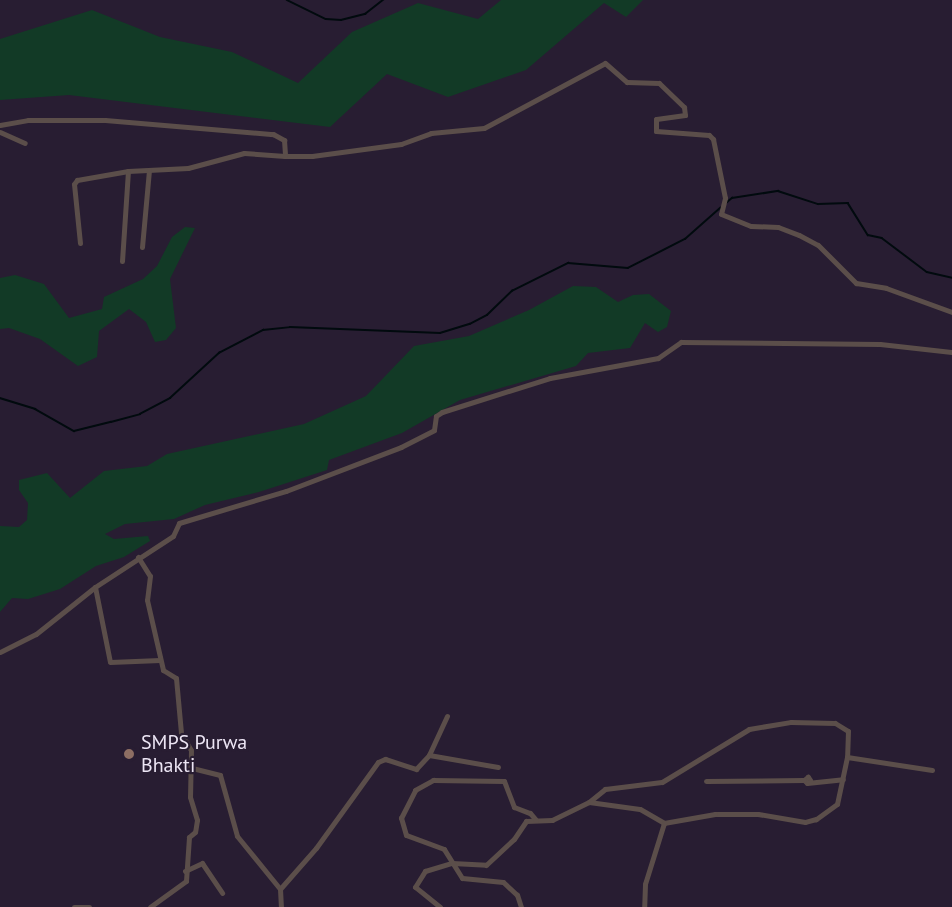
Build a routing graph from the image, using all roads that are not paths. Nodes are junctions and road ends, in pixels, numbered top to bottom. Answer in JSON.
{"nodes":[{"id":1,"x":0,"y":125,"type":"edge"},
{"id":2,"x":0,"y":132,"type":"edge"},
{"id":3,"x":26,"y":143,"type":"dead end"},
{"id":4,"x":285,"y":156,"type":"junction"},
{"id":5,"x":149,"y":170,"type":"junction"},
{"id":6,"x":128,"y":171,"type":"junction"},
{"id":7,"x":80,"y":243,"type":"dead end"},
{"id":8,"x":142,"y":247,"type":"dead end"},
{"id":9,"x":122,"y":261,"type":"dead end"},
{"id":10,"x":952,"y":312,"type":"edge"},
{"id":11,"x":952,"y":352,"type":"edge"},
{"id":12,"x":138,"y":557,"type":"junction"},
{"id":13,"x":95,"y":587,"type":"junction"},
{"id":14,"x":0,"y":652,"type":"edge"},
{"id":15,"x":160,"y":660,"type":"junction"},
{"id":16,"x":447,"y":716,"type":"dead end"},
{"id":17,"x":429,"y":755,"type":"junction"},
{"id":18,"x":848,"y":757,"type":"junction"},
{"id":19,"x":188,"y":767,"type":"junction"},
{"id":20,"x":498,"y":767,"type":"dead end"},
{"id":21,"x":932,"y":770,"type":"dead end"},
{"id":22,"x":843,"y":779,"type":"junction"},
{"id":23,"x":706,"y":781,"type":"dead end"},
{"id":24,"x":588,"y":802,"type":"junction"},
{"id":25,"x":536,"y":820,"type":"junction"},
{"id":26,"x":664,"y":823,"type":"junction"},
{"id":27,"x":452,"y":863,"type":"junction"},
{"id":28,"x":185,"y":871,"type":"junction"},
{"id":29,"x":280,"y":889,"type":"junction"},
{"id":30,"x":222,"y":893,"type":"dead end"},
{"id":31,"x":74,"y":907,"type":"edge"},
{"id":32,"x":89,"y":907,"type":"edge"},
{"id":33,"x":150,"y":907,"type":"edge"},
{"id":34,"x":281,"y":907,"type":"edge"},
{"id":35,"x":440,"y":907,"type":"edge"},
{"id":36,"x":521,"y":907,"type":"edge"},
{"id":37,"x":644,"y":907,"type":"edge"}],
"edges":[{"from":1,"to":4,"type":"street"},
{"from":2,"to":3,"type":"street"},
{"from":4,"to":5,"type":"street"},
{"from":4,"to":10,"type":"street"},
{"from":5,"to":6,"type":"street"},
{"from":5,"to":8,"type":"street"},
{"from":6,"to":7,"type":"street"},
{"from":6,"to":9,"type":"street"},
{"from":11,"to":12,"type":"street"},
{"from":12,"to":13,"type":"street"},
{"from":12,"to":15,"type":"street"},
{"from":13,"to":14,"type":"street"},
{"from":13,"to":15,"type":"street"},
{"from":15,"to":19,"type":"street"},
{"from":16,"to":17,"type":"street"},
{"from":17,"to":20,"type":"street"},
{"from":17,"to":29,"type":"street"},
{"from":18,"to":21,"type":"street"},
{"from":18,"to":22,"type":"street"},
{"from":18,"to":24,"type":"street"},
{"from":19,"to":28,"type":"street"},
{"from":19,"to":29,"type":"street"},
{"from":22,"to":23,"type":"street"},
{"from":22,"to":26,"type":"street"},
{"from":24,"to":25,"type":"street"},
{"from":24,"to":26,"type":"street"},
{"from":25,"to":27,"type":"street"},
{"from":25,"to":27,"type":"street"},
{"from":26,"to":37,"type":"street"},
{"from":27,"to":35,"type":"street"},
{"from":27,"to":36,"type":"street"},
{"from":28,"to":30,"type":"street"},
{"from":28,"to":33,"type":"street"},
{"from":29,"to":34,"type":"street"},
{"from":31,"to":32,"type":"street"}]}
